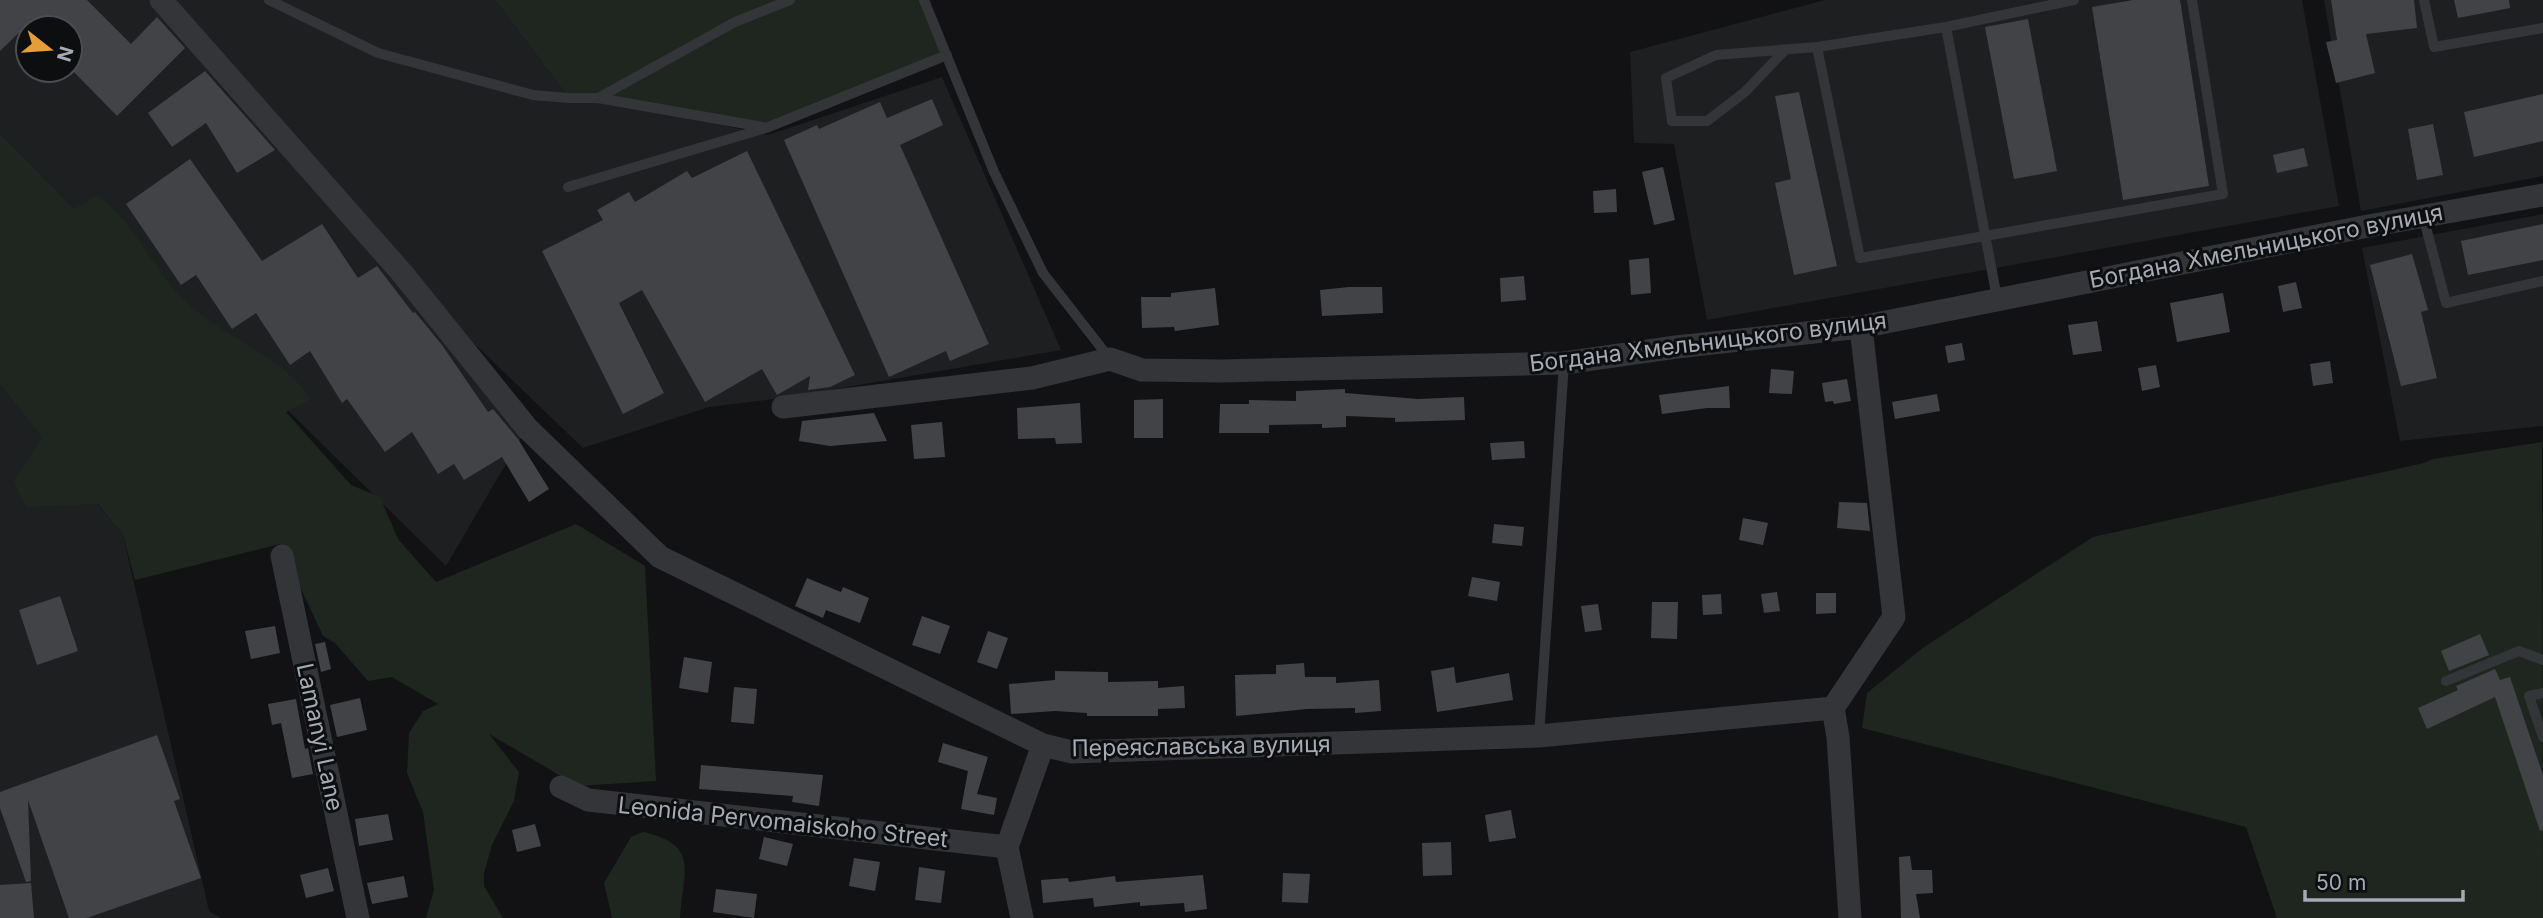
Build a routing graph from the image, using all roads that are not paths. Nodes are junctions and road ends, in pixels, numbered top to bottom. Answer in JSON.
{"nodes":[{"id":1,"x":161,"y":0,"type":"edge"},
{"id":2,"x":269,"y":0,"type":"edge"},
{"id":3,"x":790,"y":0,"type":"edge"},
{"id":4,"x":924,"y":0,"type":"edge"},
{"id":5,"x":2074,"y":0,"type":"edge"},
{"id":6,"x":2192,"y":0,"type":"edge"},
{"id":7,"x":2424,"y":0,"type":"edge"},
{"id":8,"x":1946,"y":27,"type":"junction"},
{"id":9,"x":2543,"y":28,"type":"edge"},
{"id":10,"x":1817,"y":47,"type":"junction"},
{"id":11,"x":1785,"y":50,"type":"junction"},
{"id":12,"x":947,"y":55,"type":"junction"},
{"id":13,"x":598,"y":98,"type":"junction"},
{"id":14,"x":766,"y":128,"type":"junction"},
{"id":15,"x":568,"y":187,"type":"dead end"},
{"id":16,"x":2543,"y":195,"type":"edge"},
{"id":17,"x":2423,"y":216,"type":"junction"},
{"id":18,"x":1985,"y":235,"type":"junction"},
{"id":19,"x":2543,"y":281,"type":"edge"},
{"id":20,"x":1997,"y":298,"type":"junction"},
{"id":21,"x":1861,"y":327,"type":"junction"},
{"id":22,"x":1110,"y":359,"type":"junction"},
{"id":23,"x":1564,"y":363,"type":"junction"},
{"id":24,"x":783,"y":407,"type":"dead end"},
{"id":25,"x":282,"y":556,"type":"dead end"},
{"id":26,"x":2543,"y":660,"type":"edge"},
{"id":27,"x":2446,"y":681,"type":"dead end"},
{"id":28,"x":2543,"y":692,"type":"edge"},
{"id":29,"x":1833,"y":708,"type":"junction"},
{"id":30,"x":1539,"y":736,"type":"junction"},
{"id":31,"x":2543,"y":737,"type":"edge"},
{"id":32,"x":1042,"y":745,"type":"junction"},
{"id":33,"x":561,"y":787,"type":"dead end"},
{"id":34,"x":1007,"y":847,"type":"junction"},
{"id":35,"x":358,"y":918,"type":"edge"},
{"id":36,"x":1022,"y":918,"type":"edge"},
{"id":37,"x":1850,"y":918,"type":"edge"}],
"edges":[{"from":1,"to":32,"type":"street","name":"Переяславська вулиця"},
{"from":2,"to":13,"type":"lane"},
{"from":3,"to":13,"type":"lane"},
{"from":4,"to":12,"type":"lane"},
{"from":5,"to":8,"type":"lane"},
{"from":6,"to":18,"type":"lane"},
{"from":7,"to":9,"type":"lane"},
{"from":8,"to":10,"type":"lane"},
{"from":8,"to":18,"type":"lane"},
{"from":10,"to":11,"type":"lane"},
{"from":10,"to":18,"type":"lane"},
{"from":11,"to":11,"type":"lane"},
{"from":12,"to":14,"type":"lane"},
{"from":12,"to":22,"type":"lane"},
{"from":13,"to":14,"type":"lane"},
{"from":14,"to":15,"type":"lane"},
{"from":16,"to":17,"type":"street","name":"Богдана Хмельницького вулиця"},
{"from":17,"to":19,"type":"lane"},
{"from":17,"to":20,"type":"street","name":"Богдана Хмельницького вулиця"},
{"from":18,"to":20,"type":"lane"},
{"from":20,"to":21,"type":"street","name":"Богдана Хмельницького вулиця"},
{"from":21,"to":23,"type":"street","name":"Богдана Хмельницького вулиця"},
{"from":21,"to":29,"type":"street"},
{"from":22,"to":23,"type":"street","name":"Богдана Хмельницького вулиця"},
{"from":22,"to":24,"type":"street"},
{"from":23,"to":30,"type":"lane"},
{"from":25,"to":35,"type":"street","name":"Lamanyi Lane"},
{"from":26,"to":27,"type":"lane"},
{"from":28,"to":31,"type":"lane"},
{"from":29,"to":30,"type":"street","name":"Переяславська вулиця"},
{"from":29,"to":37,"type":"street"},
{"from":30,"to":32,"type":"street","name":"Переяславська вулиця"},
{"from":32,"to":34,"type":"street"},
{"from":33,"to":34,"type":"street","name":"Leonida Pervomaiskoho Street"},
{"from":34,"to":36,"type":"street"}]}
